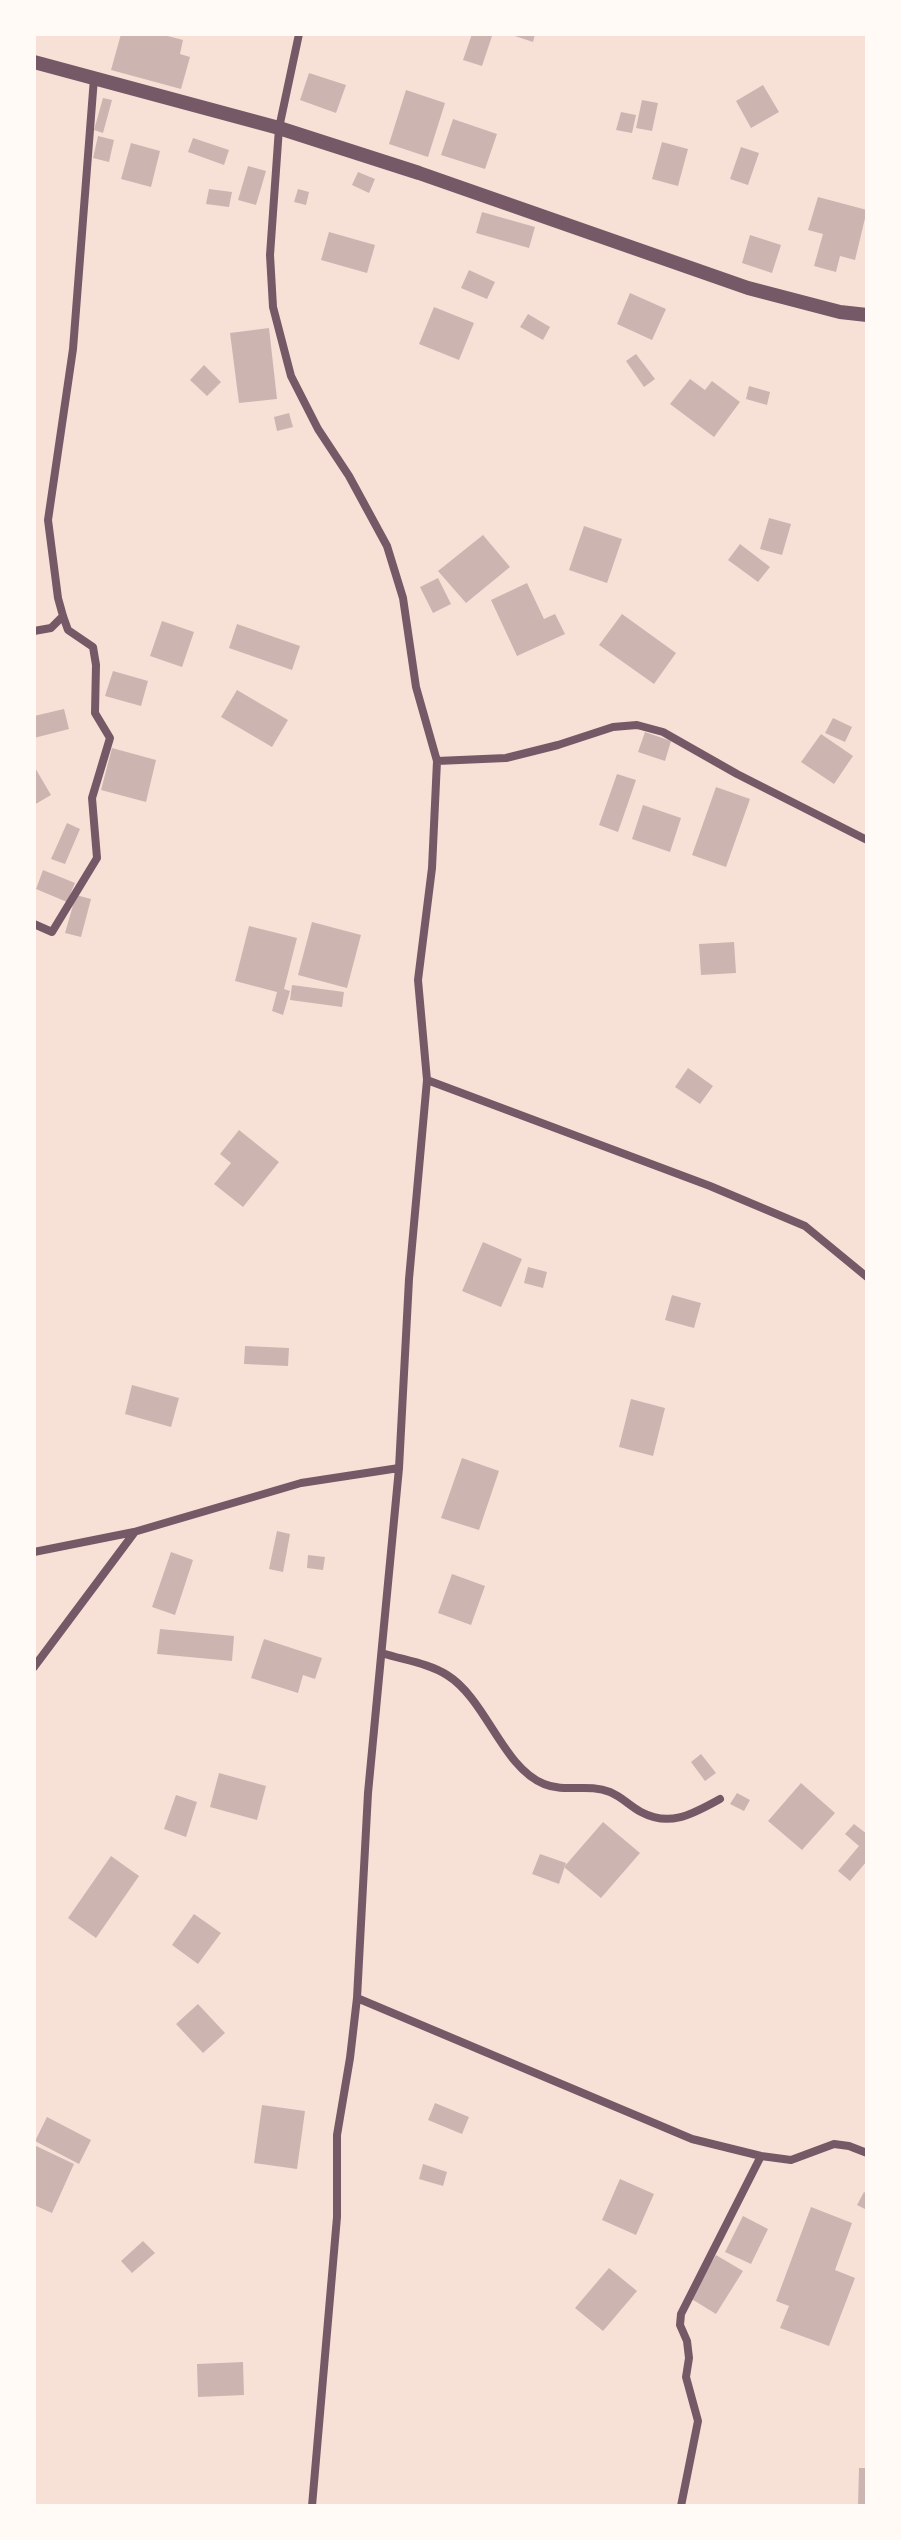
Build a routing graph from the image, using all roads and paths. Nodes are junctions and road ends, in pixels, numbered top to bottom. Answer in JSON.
{"nodes":[{"id":1,"x":299,"y":34,"type":"edge"},
{"id":2,"x":34,"y":62,"type":"edge"},
{"id":3,"x":94,"y":78,"type":"junction"},
{"id":4,"x":279,"y":128,"type":"junction"},
{"id":5,"x":867,"y":315,"type":"edge"},
{"id":6,"x":63,"y":616,"type":"junction"},
{"id":7,"x":51,"y":628,"type":"junction"},
{"id":8,"x":34,"y":631,"type":"edge"},
{"id":9,"x":76,"y":637,"type":"junction"},
{"id":10,"x":437,"y":761,"type":"junction"},
{"id":11,"x":867,"y":840,"type":"edge"},
{"id":12,"x":34,"y":924,"type":"edge"},
{"id":13,"x":427,"y":1080,"type":"junction"},
{"id":14,"x":867,"y":1277,"type":"edge"},
{"id":15,"x":399,"y":1468,"type":"junction"},
{"id":16,"x":134,"y":1532,"type":"junction"},
{"id":17,"x":34,"y":1552,"type":"edge"},
{"id":18,"x":382,"y":1653,"type":"junction"},
{"id":19,"x":34,"y":1667,"type":"edge"},
{"id":20,"x":720,"y":1799,"type":"dead end"},
{"id":21,"x":357,"y":1998,"type":"junction"},
{"id":22,"x":867,"y":2153,"type":"edge"},
{"id":23,"x":761,"y":2156,"type":"junction"},
{"id":24,"x":312,"y":2506,"type":"edge"},
{"id":25,"x":681,"y":2506,"type":"edge"}],
"edges":[{"from":1,"to":4,"type":"street"},
{"from":2,"to":3,"type":"street"},
{"from":3,"to":4,"type":"street"},
{"from":3,"to":6,"type":"street"},
{"from":4,"to":5,"type":"street"},
{"from":4,"to":10,"type":"street"},
{"from":6,"to":7,"type":"street"},
{"from":6,"to":9,"type":"street"},
{"from":7,"to":8,"type":"street"},
{"from":7,"to":9,"type":"street"},
{"from":9,"to":12,"type":"street"},
{"from":10,"to":11,"type":"street"},
{"from":10,"to":13,"type":"street"},
{"from":13,"to":14,"type":"street"},
{"from":13,"to":15,"type":"street"},
{"from":15,"to":16,"type":"street"},
{"from":15,"to":18,"type":"street"},
{"from":16,"to":17,"type":"street"},
{"from":16,"to":19,"type":"street"},
{"from":18,"to":20,"type":"street"},
{"from":18,"to":21,"type":"street"},
{"from":21,"to":23,"type":"street"},
{"from":21,"to":24,"type":"street"},
{"from":22,"to":23,"type":"street"},
{"from":23,"to":25,"type":"street"}]}
